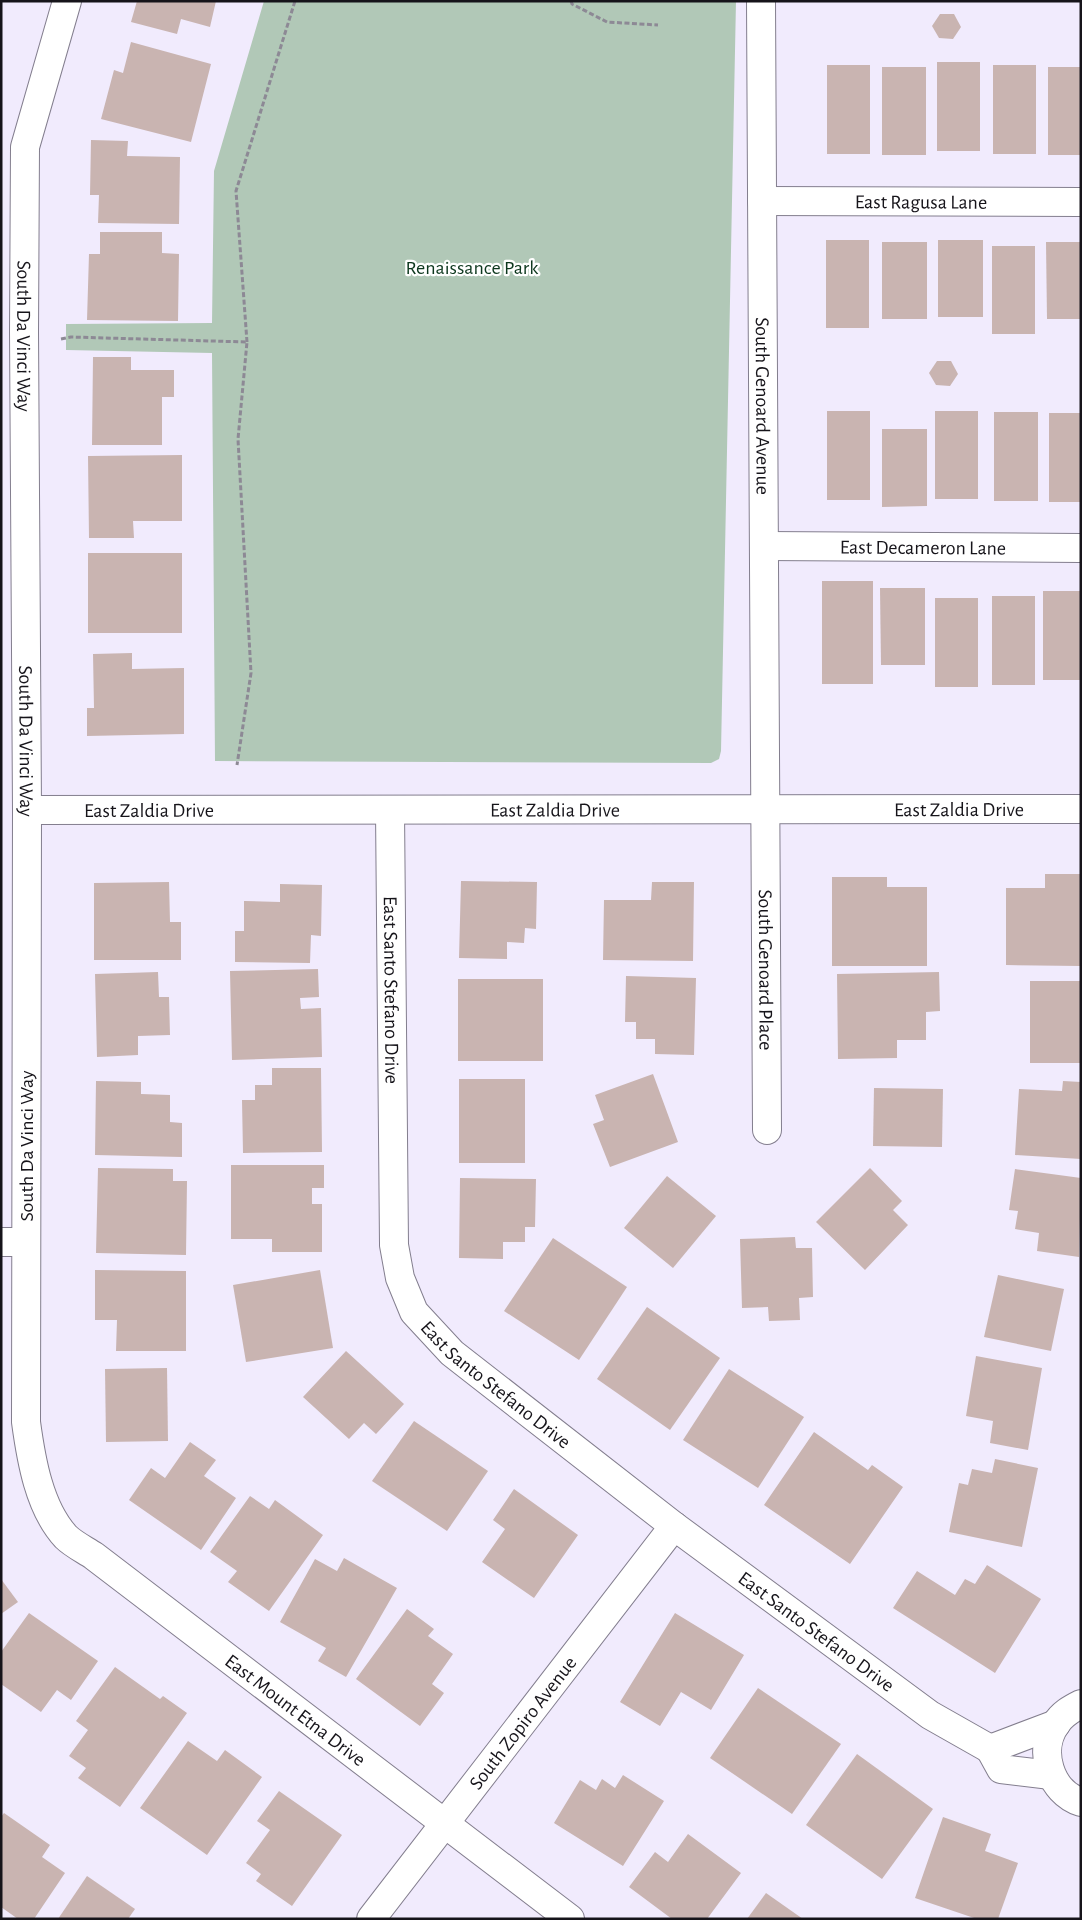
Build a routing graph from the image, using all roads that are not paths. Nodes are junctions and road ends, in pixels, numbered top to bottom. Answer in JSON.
{"nodes":[{"id":1,"x":67,"y":1,"type":"edge"},
{"id":2,"x":761,"y":1,"type":"edge"},
{"id":3,"x":762,"y":201,"type":"junction"},
{"id":4,"x":1081,"y":202,"type":"edge"},
{"id":5,"x":12,"y":332,"type":"edge"},
{"id":6,"x":764,"y":546,"type":"junction"},
{"id":7,"x":1081,"y":548,"type":"edge"},
{"id":8,"x":1081,"y":809,"type":"edge"},
{"id":9,"x":27,"y":810,"type":"junction"},
{"id":10,"x":390,"y":810,"type":"junction"},
{"id":11,"x":765,"y":810,"type":"junction"},
{"id":12,"x":767,"y":1130,"type":"dead end"},
{"id":13,"x":13,"y":1242,"type":"edge"},
{"id":14,"x":39,"y":1486,"type":"joint"},
{"id":15,"x":674,"y":1526,"type":"junction"},
{"id":16,"x":1081,"y":1704,"type":"edge"},
{"id":17,"x":1056,"y":1724,"type":"junction"},
{"id":18,"x":990,"y":1749,"type":"junction"},
{"id":19,"x":1051,"y":1775,"type":"junction"},
{"id":20,"x":1079,"y":1809,"type":"edge"},
{"id":21,"x":444,"y":1823,"type":"junction"},
{"id":22,"x":371,"y":1919,"type":"edge"},
{"id":23,"x":570,"y":1919,"type":"edge"}],
"edges":[{"from":1,"to":5,"type":"street","name":"South Da Vinci Way"},
{"from":2,"to":3,"type":"street","name":"South Genoard Avenue"},
{"from":3,"to":4,"type":"street","name":"East Ragusa Lane"},
{"from":3,"to":6,"type":"street","name":"South Genoard Avenue"},
{"from":5,"to":9,"type":"street","name":"South Da Vinci Way"},
{"from":6,"to":7,"type":"street","name":"East Decameron Lane"},
{"from":6,"to":11,"type":"street","name":"South Genoard Avenue"},
{"from":8,"to":11,"type":"street","name":"East Zaldia Drive"},
{"from":9,"to":10,"type":"street","name":"East Zaldia Drive"},
{"from":9,"to":13,"type":"street","name":"South Da Vinci Way"},
{"from":10,"to":11,"type":"street","name":"East Zaldia Drive"},
{"from":10,"to":15,"type":"street","name":"East Santo Stefano Drive"},
{"from":11,"to":12,"type":"street","name":"South Genoard Place"},
{"from":13,"to":14,"type":"street","name":"South Da Vinci Way"},
{"from":14,"to":21,"type":"street","name":"East Mount Etna Drive"},
{"from":15,"to":18,"type":"street","name":"East Santo Stefano Drive"},
{"from":15,"to":21,"type":"street","name":"South Zopiro Avenue"},
{"from":16,"to":17,"type":"street"},
{"from":17,"to":18,"type":"street"},
{"from":17,"to":19,"type":"street"},
{"from":18,"to":19,"type":"street","name":"East Santo Stefano Drive"},
{"from":19,"to":20,"type":"street"},
{"from":21,"to":22,"type":"street","name":"South Zopiro Avenue"},
{"from":21,"to":23,"type":"street","name":"East Mount Etna Drive"}]}
